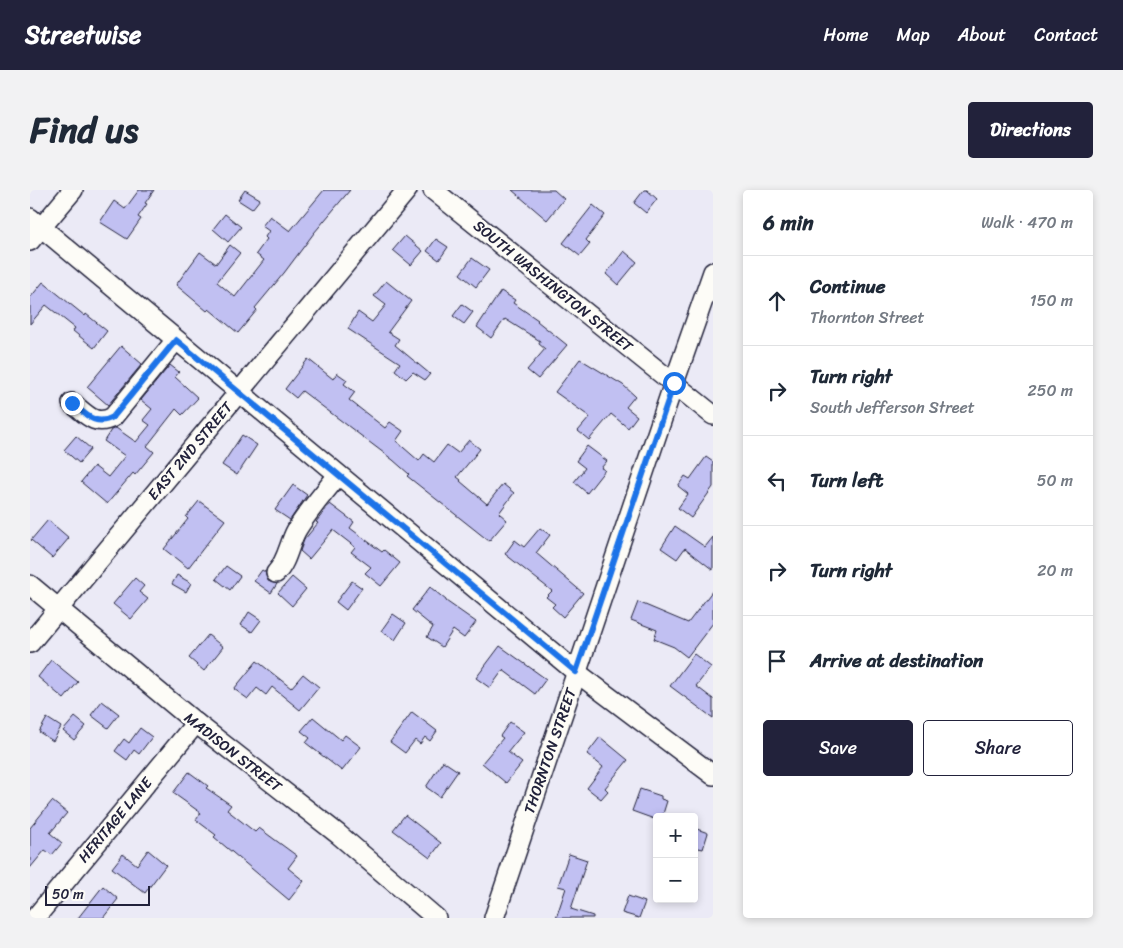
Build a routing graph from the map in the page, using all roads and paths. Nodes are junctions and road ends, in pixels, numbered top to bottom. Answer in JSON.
{"nodes":[{"id":1,"x":73,"y":190,"type":"edge"},
{"id":2,"x":407,"y":190,"type":"edge"},
{"id":3,"x":433,"y":190,"type":"edge"},
{"id":4,"x":34,"y":229,"type":"edge"},
{"id":5,"x":713,"y":272,"type":"edge"},
{"id":6,"x":176,"y":340,"type":"junction"},
{"id":7,"x":674,"y":383,"type":"junction"},
{"id":8,"x":239,"y":392,"type":"junction"},
{"id":9,"x":72,"y":403,"type":"dead end"},
{"id":10,"x":713,"y":415,"type":"edge"},
{"id":11,"x":338,"y":475,"type":"junction"},
{"id":12,"x":276,"y":573,"type":"dead end"},
{"id":13,"x":30,"y":585,"type":"edge"},
{"id":14,"x":58,"y":609,"type":"junction"},
{"id":15,"x":30,"y":643,"type":"edge"},
{"id":16,"x":576,"y":672,"type":"junction"},
{"id":17,"x":196,"y":723,"type":"junction"},
{"id":18,"x":713,"y":775,"type":"edge"},
{"id":19,"x":35,"y":918,"type":"edge"},
{"id":20,"x":436,"y":918,"type":"edge"},
{"id":21,"x":494,"y":918,"type":"edge"}],
"edges":[{"from":1,"to":4,"type":"street"},
{"from":2,"to":8,"type":"street","name":"EAST 2ND STREET"},
{"from":3,"to":7,"type":"street","name":"SOUTH WASHINGTON STREET"},
{"from":4,"to":6,"type":"street"},
{"from":5,"to":7,"type":"street","name":"THORNTON STREET"},
{"from":6,"to":8,"type":"street"},
{"from":6,"to":9,"type":"street"},
{"from":7,"to":10,"type":"street","name":"SOUTH WASHINGTON STREET"},
{"from":7,"to":16,"type":"street","name":"THORNTON STREET"},
{"from":8,"to":11,"type":"street"},
{"from":8,"to":14,"type":"street","name":"EAST 2ND STREET"},
{"from":11,"to":12,"type":"street"},
{"from":11,"to":16,"type":"street"},
{"from":13,"to":14,"type":"street","name":"MADISON STREET"},
{"from":14,"to":15,"type":"street","name":"EAST 2ND STREET"},
{"from":14,"to":17,"type":"street","name":"MADISON STREET"},
{"from":16,"to":18,"type":"street"},
{"from":16,"to":21,"type":"street","name":"THORNTON STREET"},
{"from":17,"to":19,"type":"street","name":"HERITAGE LANE"},
{"from":17,"to":20,"type":"street","name":"MADISON STREET"}]}
